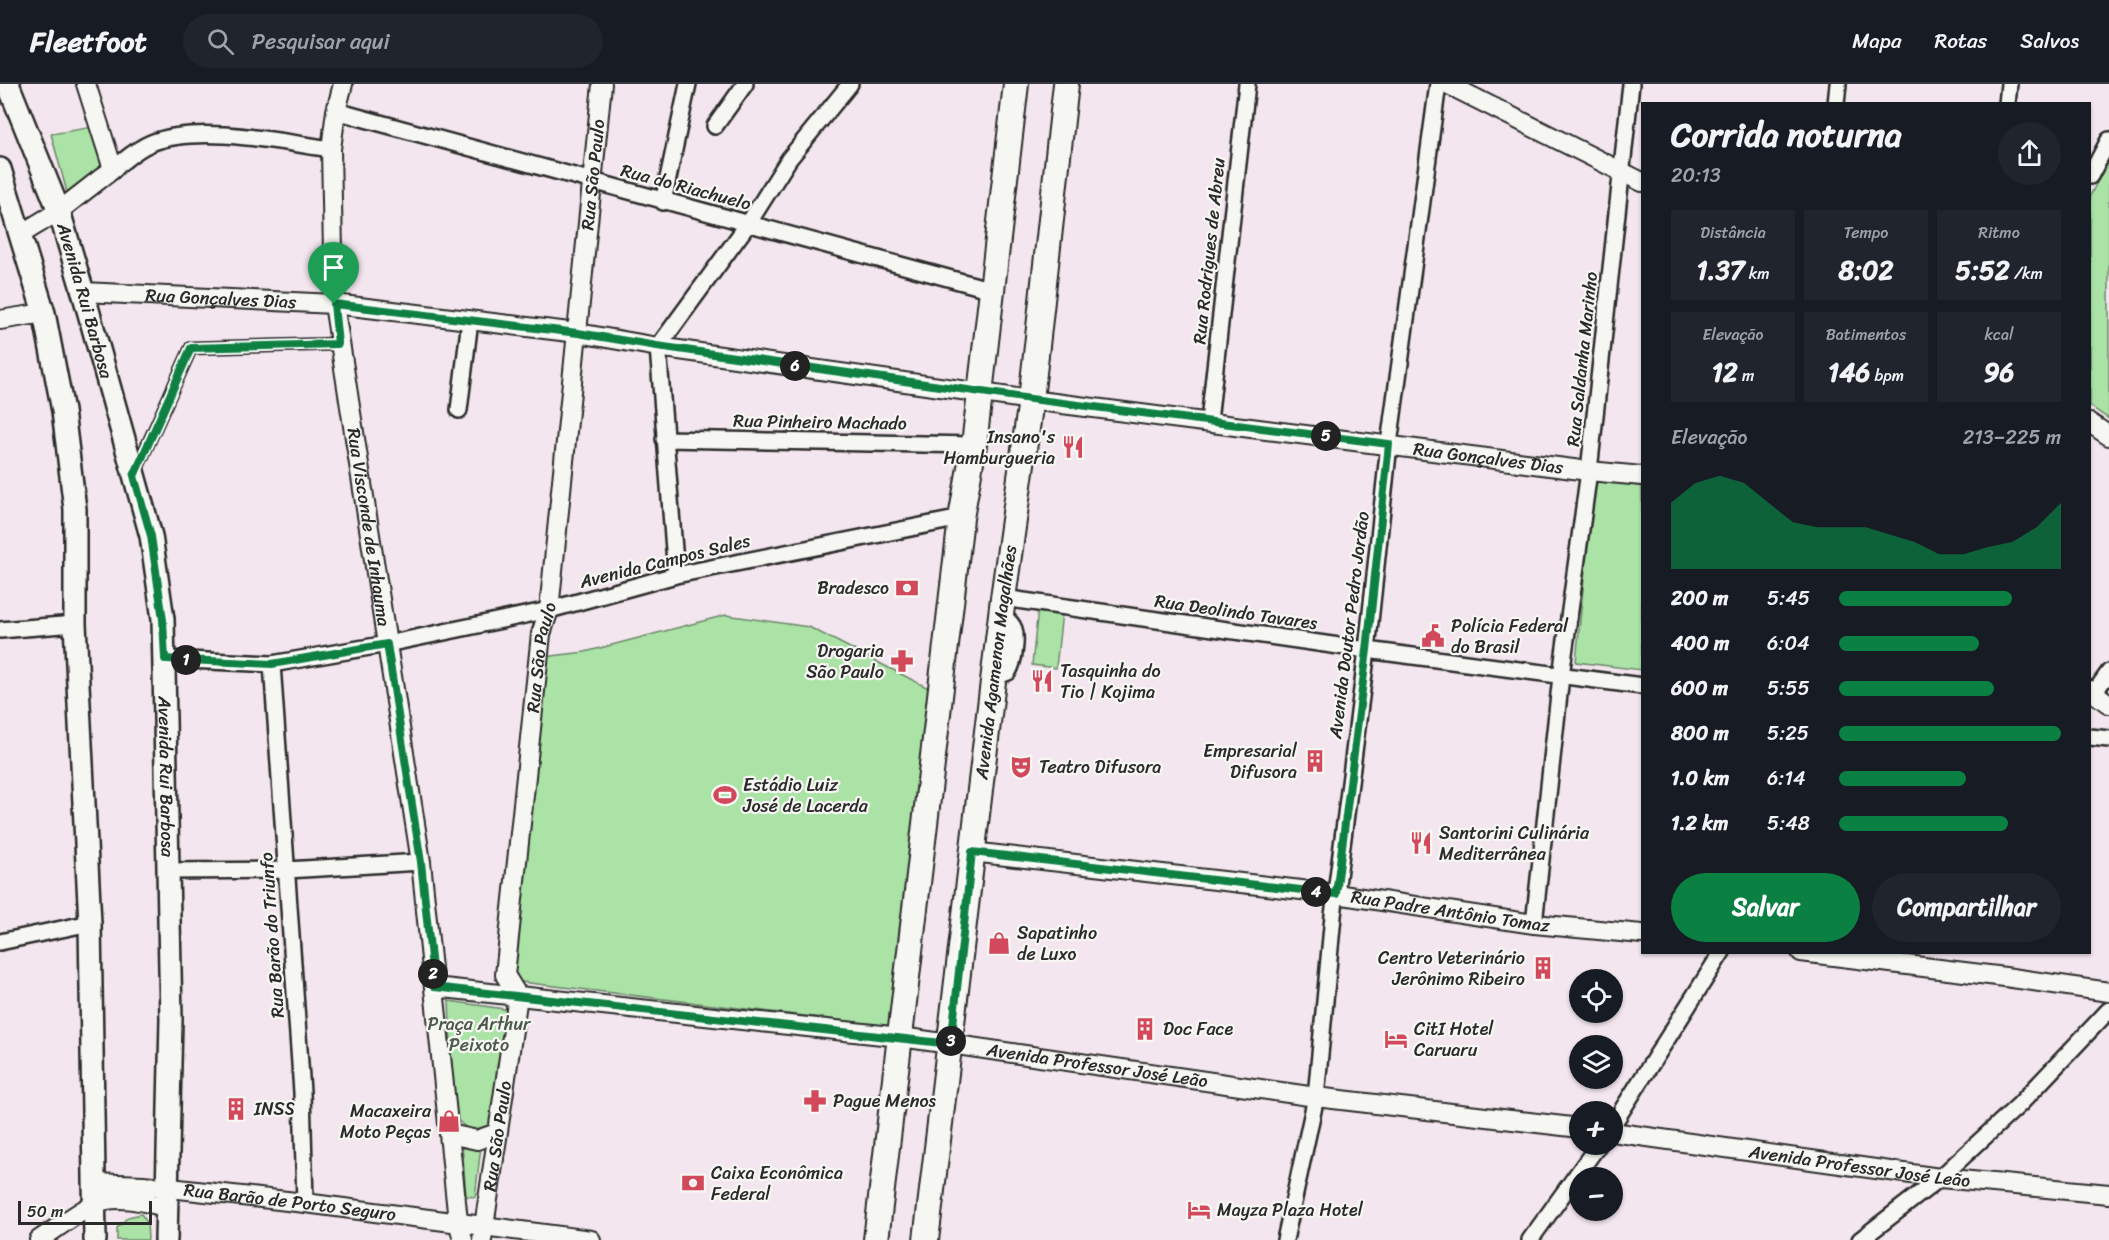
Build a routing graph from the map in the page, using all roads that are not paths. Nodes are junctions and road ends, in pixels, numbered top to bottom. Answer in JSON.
{"nodes":[{"id":1,"x":8,"y":84,"type":"edge"},
{"id":2,"x":86,"y":84,"type":"edge"},
{"id":3,"x":343,"y":84,"type":"edge"},
{"id":4,"x":602,"y":84,"type":"edge"},
{"id":5,"x":688,"y":84,"type":"edge"},
{"id":6,"x":745,"y":84,"type":"edge"},
{"id":7,"x":850,"y":84,"type":"edge"},
{"id":8,"x":1016,"y":84,"type":"edge"},
{"id":9,"x":1066,"y":84,"type":"edge"},
{"id":10,"x":1247,"y":84,"type":"edge"},
{"id":11,"x":1438,"y":84,"type":"edge"},
{"id":12,"x":1447,"y":84,"type":"edge"},
{"id":13,"x":1631,"y":84,"type":"edge"},
{"id":14,"x":1838,"y":84,"type":"edge"},
{"id":15,"x":2009,"y":84,"type":"edge"},
{"id":16,"x":1836,"y":102,"type":"edge"},
{"id":17,"x":2007,"y":102,"type":"edge"},
{"id":18,"x":336,"y":111,"type":"junction"},
{"id":19,"x":715,"y":126,"type":"dead end"},
{"id":20,"x":2109,"y":140,"type":"edge"},
{"id":21,"x":331,"y":149,"type":"junction"},
{"id":22,"x":0,"y":169,"type":"edge"},
{"id":23,"x":113,"y":170,"type":"junction"},
{"id":24,"x":1622,"y":171,"type":"junction"},
{"id":25,"x":2091,"y":174,"type":"edge"},
{"id":26,"x":592,"y":181,"type":"junction"},
{"id":27,"x":1641,"y":181,"type":"edge"},
{"id":28,"x":663,"y":202,"type":"junction"},
{"id":29,"x":59,"y":211,"type":"junction"},
{"id":30,"x":748,"y":224,"type":"junction"},
{"id":31,"x":21,"y":234,"type":"junction"},
{"id":32,"x":992,"y":290,"type":"junction"},
{"id":33,"x":83,"y":292,"type":"junction"},
{"id":34,"x":334,"y":304,"type":"junction"},
{"id":35,"x":44,"y":313,"type":"junction"},
{"id":36,"x":0,"y":320,"type":"edge"},
{"id":37,"x":470,"y":320,"type":"junction"},
{"id":38,"x":578,"y":333,"type":"junction"},
{"id":39,"x":338,"y":344,"type":"junction"},
{"id":40,"x":657,"y":346,"type":"junction"},
{"id":41,"x":980,"y":391,"type":"junction"},
{"id":42,"x":1031,"y":399,"type":"junction"},
{"id":43,"x":459,"y":410,"type":"dead end"},
{"id":44,"x":1209,"y":422,"type":"junction"},
{"id":45,"x":2091,"y":424,"type":"edge"},
{"id":46,"x":2109,"y":436,"type":"edge"},
{"id":47,"x":664,"y":439,"type":"junction"},
{"id":48,"x":1389,"y":444,"type":"junction"},
{"id":49,"x":974,"y":445,"type":"junction"},
{"id":50,"x":1589,"y":471,"type":"junction"},
{"id":51,"x":134,"y":476,"type":"junction"},
{"id":52,"x":1641,"y":476,"type":"edge"},
{"id":53,"x":961,"y":518,"type":"junction"},
{"id":54,"x":676,"y":575,"type":"junction"},
{"id":55,"x":1002,"y":606,"type":"junction"},
{"id":56,"x":549,"y":610,"type":"junction"},
{"id":57,"x":75,"y":624,"type":"junction"},
{"id":58,"x":0,"y":630,"type":"edge"},
{"id":59,"x":387,"y":644,"type":"junction"},
{"id":60,"x":1367,"y":650,"type":"junction"},
{"id":61,"x":165,"y":659,"type":"junction"},
{"id":62,"x":272,"y":664,"type":"junction"},
{"id":63,"x":2109,"y":672,"type":"edge"},
{"id":64,"x":1561,"y":676,"type":"junction"},
{"id":65,"x":1641,"y":686,"type":"edge"},
{"id":66,"x":2092,"y":691,"type":"edge"},
{"id":67,"x":2109,"y":704,"type":"edge"},
{"id":68,"x":2091,"y":737,"type":"edge"},
{"id":69,"x":2109,"y":739,"type":"edge"},
{"id":70,"x":972,"y":852,"type":"junction"},
{"id":71,"x":421,"y":862,"type":"junction"},
{"id":72,"x":287,"y":870,"type":"junction"},
{"id":73,"x":167,"y":872,"type":"junction"},
{"id":74,"x":1336,"y":894,"type":"junction"},
{"id":75,"x":90,"y":923,"type":"junction"},
{"id":76,"x":1534,"y":924,"type":"junction"},
{"id":77,"x":1641,"y":934,"type":"edge"},
{"id":78,"x":0,"y":942,"type":"edge"},
{"id":79,"x":1721,"y":954,"type":"edge"},
{"id":80,"x":1830,"y":954,"type":"edge"},
{"id":81,"x":1901,"y":959,"type":"edge"},
{"id":82,"x":434,"y":987,"type":"junction"},
{"id":83,"x":2109,"y":992,"type":"edge"},
{"id":84,"x":518,"y":996,"type":"junction"},
{"id":85,"x":2109,"y":1010,"type":"edge"},
{"id":86,"x":901,"y":1037,"type":"junction"},
{"id":87,"x":951,"y":1044,"type":"junction"},
{"id":88,"x":1316,"y":1097,"type":"junction"},
{"id":89,"x":1623,"y":1109,"type":"edge"},
{"id":90,"x":1569,"y":1127,"type":"edge"},
{"id":91,"x":497,"y":1133,"type":"junction"},
{"id":92,"x":450,"y":1134,"type":"junction"},
{"id":93,"x":1623,"y":1134,"type":"edge"},
{"id":94,"x":1591,"y":1155,"type":"edge"},
{"id":95,"x":1941,"y":1178,"type":"junction"},
{"id":96,"x":95,"y":1193,"type":"junction"},
{"id":97,"x":2109,"y":1194,"type":"edge"},
{"id":98,"x":167,"y":1198,"type":"junction"},
{"id":99,"x":305,"y":1203,"type":"junction"},
{"id":100,"x":458,"y":1221,"type":"junction"},
{"id":101,"x":483,"y":1233,"type":"edge"},
{"id":102,"x":39,"y":1240,"type":"edge"},
{"id":103,"x":95,"y":1240,"type":"edge"},
{"id":104,"x":166,"y":1240,"type":"edge"},
{"id":105,"x":463,"y":1240,"type":"edge"},
{"id":106,"x":591,"y":1240,"type":"edge"},
{"id":107,"x":876,"y":1240,"type":"edge"},
{"id":108,"x":926,"y":1240,"type":"edge"},
{"id":109,"x":1285,"y":1240,"type":"edge"},
{"id":110,"x":1530,"y":1240,"type":"edge"},
{"id":111,"x":1860,"y":1240,"type":"edge"}],
"edges":[{"from":1,"to":29,"type":"main road","name":"Avenida Rui Barbosa"},
{"from":2,"to":23,"type":"street"},
{"from":3,"to":18,"type":"street","name":"Rua Visconde de Inhauma"},
{"from":4,"to":26,"type":"street","name":"Rua São Paulo"},
{"from":5,"to":28,"type":"street"},
{"from":6,"to":19,"type":"street"},
{"from":7,"to":30,"type":"street"},
{"from":8,"to":32,"type":"main road"},
{"from":9,"to":42,"type":"main road","name":"Avenida Agamenon Magalhães"},
{"from":10,"to":44,"type":"street","name":"Rua Rodrigues de Abreu"},
{"from":11,"to":48,"type":"street","name":"Avenida Doutor Pedro Jordão"},
{"from":12,"to":24,"type":"street"},
{"from":13,"to":24,"type":"street","name":"Rua Saldanha Marinho"},
{"from":14,"to":16,"type":"street"},
{"from":15,"to":17,"type":"street"},
{"from":18,"to":21,"type":"street","name":"Rua Visconde de Inhauma"},
{"from":18,"to":26,"type":"street","name":"Rua do Riachuelo"},
{"from":20,"to":25,"type":"street"},
{"from":21,"to":23,"type":"street"},
{"from":21,"to":34,"type":"street","name":"Rua Visconde de Inhauma"},
{"from":22,"to":31,"type":"main road"},
{"from":23,"to":29,"type":"street"},
{"from":24,"to":27,"type":"street"},
{"from":24,"to":50,"type":"street","name":"Rua Saldanha Marinho"},
{"from":26,"to":28,"type":"street","name":"Rua do Riachuelo"},
{"from":26,"to":38,"type":"street","name":"Rua São Paulo"},
{"from":28,"to":30,"type":"street","name":"Rua do Riachuelo"},
{"from":29,"to":31,"type":"street"},
{"from":29,"to":33,"type":"main road","name":"Avenida Rui Barbosa"},
{"from":30,"to":32,"type":"street","name":"Rua do Riachuelo"},
{"from":30,"to":40,"type":"street"},
{"from":31,"to":35,"type":"main road"},
{"from":32,"to":41,"type":"main road"},
{"from":33,"to":34,"type":"street","name":"Rua Gonçalves Dias"},
{"from":33,"to":51,"type":"main road","name":"Avenida Rui Barbosa"},
{"from":34,"to":37,"type":"street","name":"Rua Gonçalves Dias"},
{"from":34,"to":39,"type":"street","name":"Rua Visconde de Inhauma"},
{"from":35,"to":36,"type":"street"},
{"from":35,"to":57,"type":"main road"},
{"from":37,"to":38,"type":"street","name":"Rua Gonçalves Dias"},
{"from":37,"to":43,"type":"street"},
{"from":38,"to":40,"type":"street","name":"Rua Gonçalves Dias"},
{"from":38,"to":56,"type":"street","name":"Rua São Paulo"},
{"from":39,"to":51,"type":"street"},
{"from":39,"to":59,"type":"street","name":"Rua Visconde de Inhauma"},
{"from":40,"to":41,"type":"street","name":"Rua Gonçalves Dias"},
{"from":40,"to":47,"type":"street"},
{"from":41,"to":42,"type":"street","name":"Rua Gonçalves Dias"},
{"from":41,"to":49,"type":"main road"},
{"from":42,"to":44,"type":"street","name":"Rua Gonçalves Dias"},
{"from":42,"to":55,"type":"main road","name":"Avenida Agamenon Magalhães"},
{"from":44,"to":48,"type":"street","name":"Rua Gonçalves Dias"},
{"from":45,"to":46,"type":"street"},
{"from":47,"to":49,"type":"street","name":"Rua Pinheiro Machado"},
{"from":47,"to":54,"type":"street"},
{"from":48,"to":50,"type":"street","name":"Rua Gonçalves Dias"},
{"from":48,"to":60,"type":"street","name":"Avenida Doutor Pedro Jordão"},
{"from":49,"to":53,"type":"main road"},
{"from":50,"to":52,"type":"street","name":"Rua Gonçalves Dias"},
{"from":50,"to":64,"type":"street","name":"Rua Saldanha Marinho"},
{"from":51,"to":61,"type":"main road","name":"Avenida Rui Barbosa"},
{"from":53,"to":54,"type":"street","name":"Avenida Campos Sales"},
{"from":53,"to":86,"type":"main road"},
{"from":54,"to":56,"type":"street","name":"Avenida Campos Sales"},
{"from":55,"to":60,"type":"street","name":"Rua Deolindo Tavares"},
{"from":55,"to":70,"type":"main road","name":"Avenida Agamenon Magalhães"},
{"from":56,"to":59,"type":"street","name":"Avenida Campos Sales"},
{"from":56,"to":84,"type":"street","name":"Rua São Paulo"},
{"from":57,"to":58,"type":"street"},
{"from":57,"to":75,"type":"main road"},
{"from":59,"to":62,"type":"street","name":"Avenida Campos Sales"},
{"from":59,"to":71,"type":"street","name":"Rua Visconde de Inhauma"},
{"from":60,"to":64,"type":"street","name":"Rua Deolindo Tavares"},
{"from":60,"to":74,"type":"street","name":"Avenida Doutor Pedro Jordão"},
{"from":61,"to":62,"type":"street","name":"Avenida Campos Sales"},
{"from":61,"to":73,"type":"main road","name":"Avenida Rui Barbosa"},
{"from":62,"to":72,"type":"street","name":"Rua Barão do Triunfo"},
{"from":63,"to":66,"type":"street"},
{"from":64,"to":65,"type":"street","name":"Rua Deolindo Tavares"},
{"from":64,"to":76,"type":"street","name":"Rua Saldanha Marinho"},
{"from":66,"to":67,"type":"street"},
{"from":68,"to":69,"type":"street"},
{"from":70,"to":74,"type":"street","name":"Rua Padre Antônio Tomaz"},
{"from":70,"to":87,"type":"main road","name":"Avenida Agamenon Magalhães"},
{"from":71,"to":72,"type":"street"},
{"from":71,"to":82,"type":"street","name":"Rua Visconde de Inhauma"},
{"from":72,"to":73,"type":"street"},
{"from":72,"to":99,"type":"street","name":"Rua Barão do Triunfo"},
{"from":73,"to":98,"type":"main road","name":"Avenida Rui Barbosa"},
{"from":74,"to":76,"type":"street","name":"Rua Padre Antônio Tomaz"},
{"from":74,"to":88,"type":"street","name":"Avenida Doutor Pedro Jordão"},
{"from":75,"to":78,"type":"street"},
{"from":75,"to":96,"type":"main road"},
{"from":76,"to":77,"type":"street","name":"Rua Padre Antônio Tomaz"},
{"from":79,"to":89,"type":"street"},
{"from":80,"to":81,"type":"street"},
{"from":81,"to":83,"type":"street"},
{"from":82,"to":84,"type":"street","name":"Avenida Professor José Leão"},
{"from":82,"to":92,"type":"street","name":"Rua Visconde de Inhauma"},
{"from":84,"to":86,"type":"street","name":"Avenida Professor José Leão"},
{"from":84,"to":91,"type":"street","name":"Rua São Paulo"},
{"from":85,"to":95,"type":"street"},
{"from":86,"to":87,"type":"street","name":"Avenida Professor José Leão"},
{"from":86,"to":107,"type":"main road"},
{"from":87,"to":88,"type":"street","name":"Avenida Professor José Leão"},
{"from":87,"to":108,"type":"main road","name":"Avenida Agamenon Magalhães"},
{"from":88,"to":90,"type":"street","name":"Avenida Professor José Leão"},
{"from":88,"to":109,"type":"street","name":"Avenida Doutor Pedro Jordão"},
{"from":91,"to":92,"type":"street"},
{"from":91,"to":101,"type":"street","name":"Rua São Paulo"},
{"from":92,"to":100,"type":"street","name":"Rua Visconde de Inhauma"},
{"from":93,"to":95,"type":"street","name":"Avenida Professor José Leão"},
{"from":94,"to":110,"type":"street"},
{"from":95,"to":97,"type":"street","name":"Avenida Professor José Leão"},
{"from":95,"to":111,"type":"street"},
{"from":96,"to":98,"type":"street","name":"Rua Barão de Porto Seguro"},
{"from":96,"to":102,"type":"street"},
{"from":96,"to":103,"type":"main road"},
{"from":98,"to":99,"type":"street","name":"Rua Barão de Porto Seguro"},
{"from":98,"to":104,"type":"main road","name":"Avenida Rui Barbosa"},
{"from":99,"to":100,"type":"street","name":"Rua Barão de Porto Seguro"},
{"from":100,"to":101,"type":"street","name":"Rua Barão de Porto Seguro"},
{"from":100,"to":105,"type":"street","name":"Rua Visconde de Inhauma"},
{"from":101,"to":106,"type":"street","name":"Rua Barão de Porto Seguro"}]}
